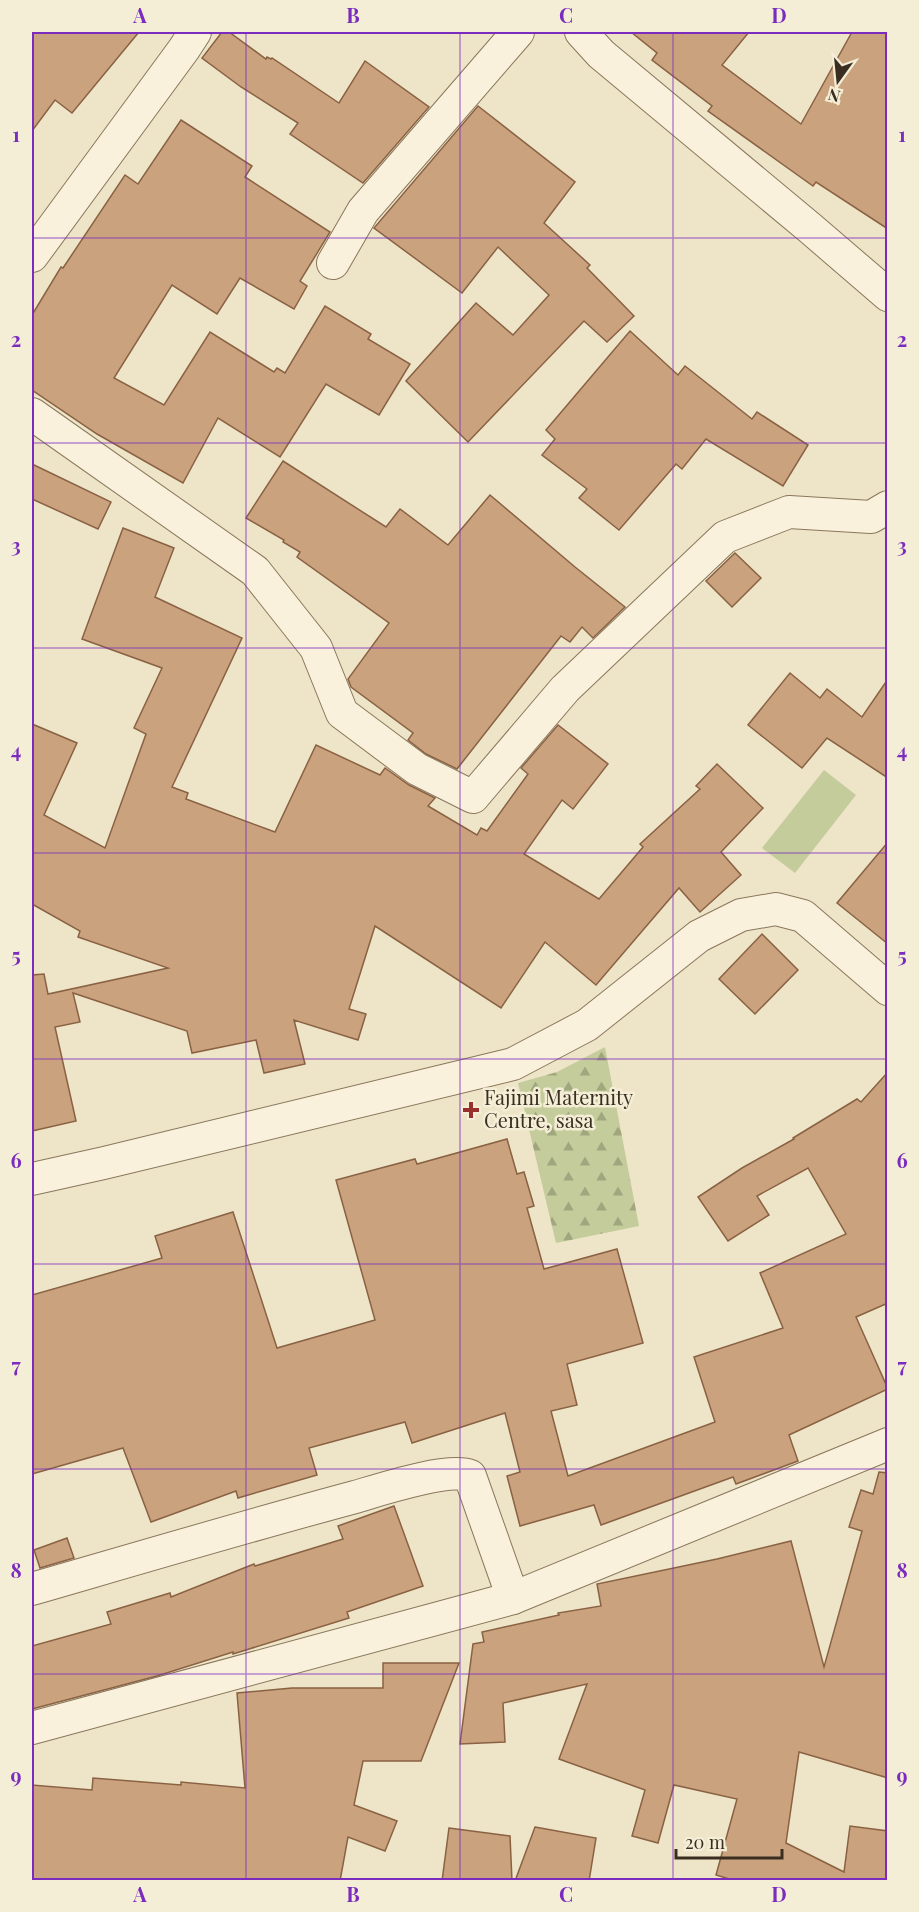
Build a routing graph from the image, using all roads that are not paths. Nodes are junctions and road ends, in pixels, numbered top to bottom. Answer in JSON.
{"nodes":[{"id":1,"x":195,"y":32,"type":"edge"},
{"id":2,"x":518,"y":32,"type":"edge"},
{"id":3,"x":581,"y":32,"type":"edge"},
{"id":4,"x":32,"y":256,"type":"edge"},
{"id":5,"x":333,"y":263,"type":"dead end"},
{"id":6,"x":883,"y":280,"type":"edge"},
{"id":7,"x":32,"y":414,"type":"edge"},
{"id":8,"x":888,"y":507,"type":"edge"},
{"id":9,"x":888,"y":989,"type":"edge"},
{"id":10,"x":32,"y":1179,"type":"edge"},
{"id":11,"x":888,"y":1444,"type":"edge"},
{"id":12,"x":32,"y":1589,"type":"edge"},
{"id":13,"x":513,"y":1598,"type":"junction"},
{"id":14,"x":32,"y":1728,"type":"edge"}],
"edges":[{"from":1,"to":4,"type":"street"},
{"from":2,"to":5,"type":"street"},
{"from":3,"to":6,"type":"street"},
{"from":7,"to":8,"type":"street"},
{"from":9,"to":10,"type":"street"},
{"from":11,"to":13,"type":"street"},
{"from":12,"to":13,"type":"street"},
{"from":13,"to":14,"type":"street"}]}
